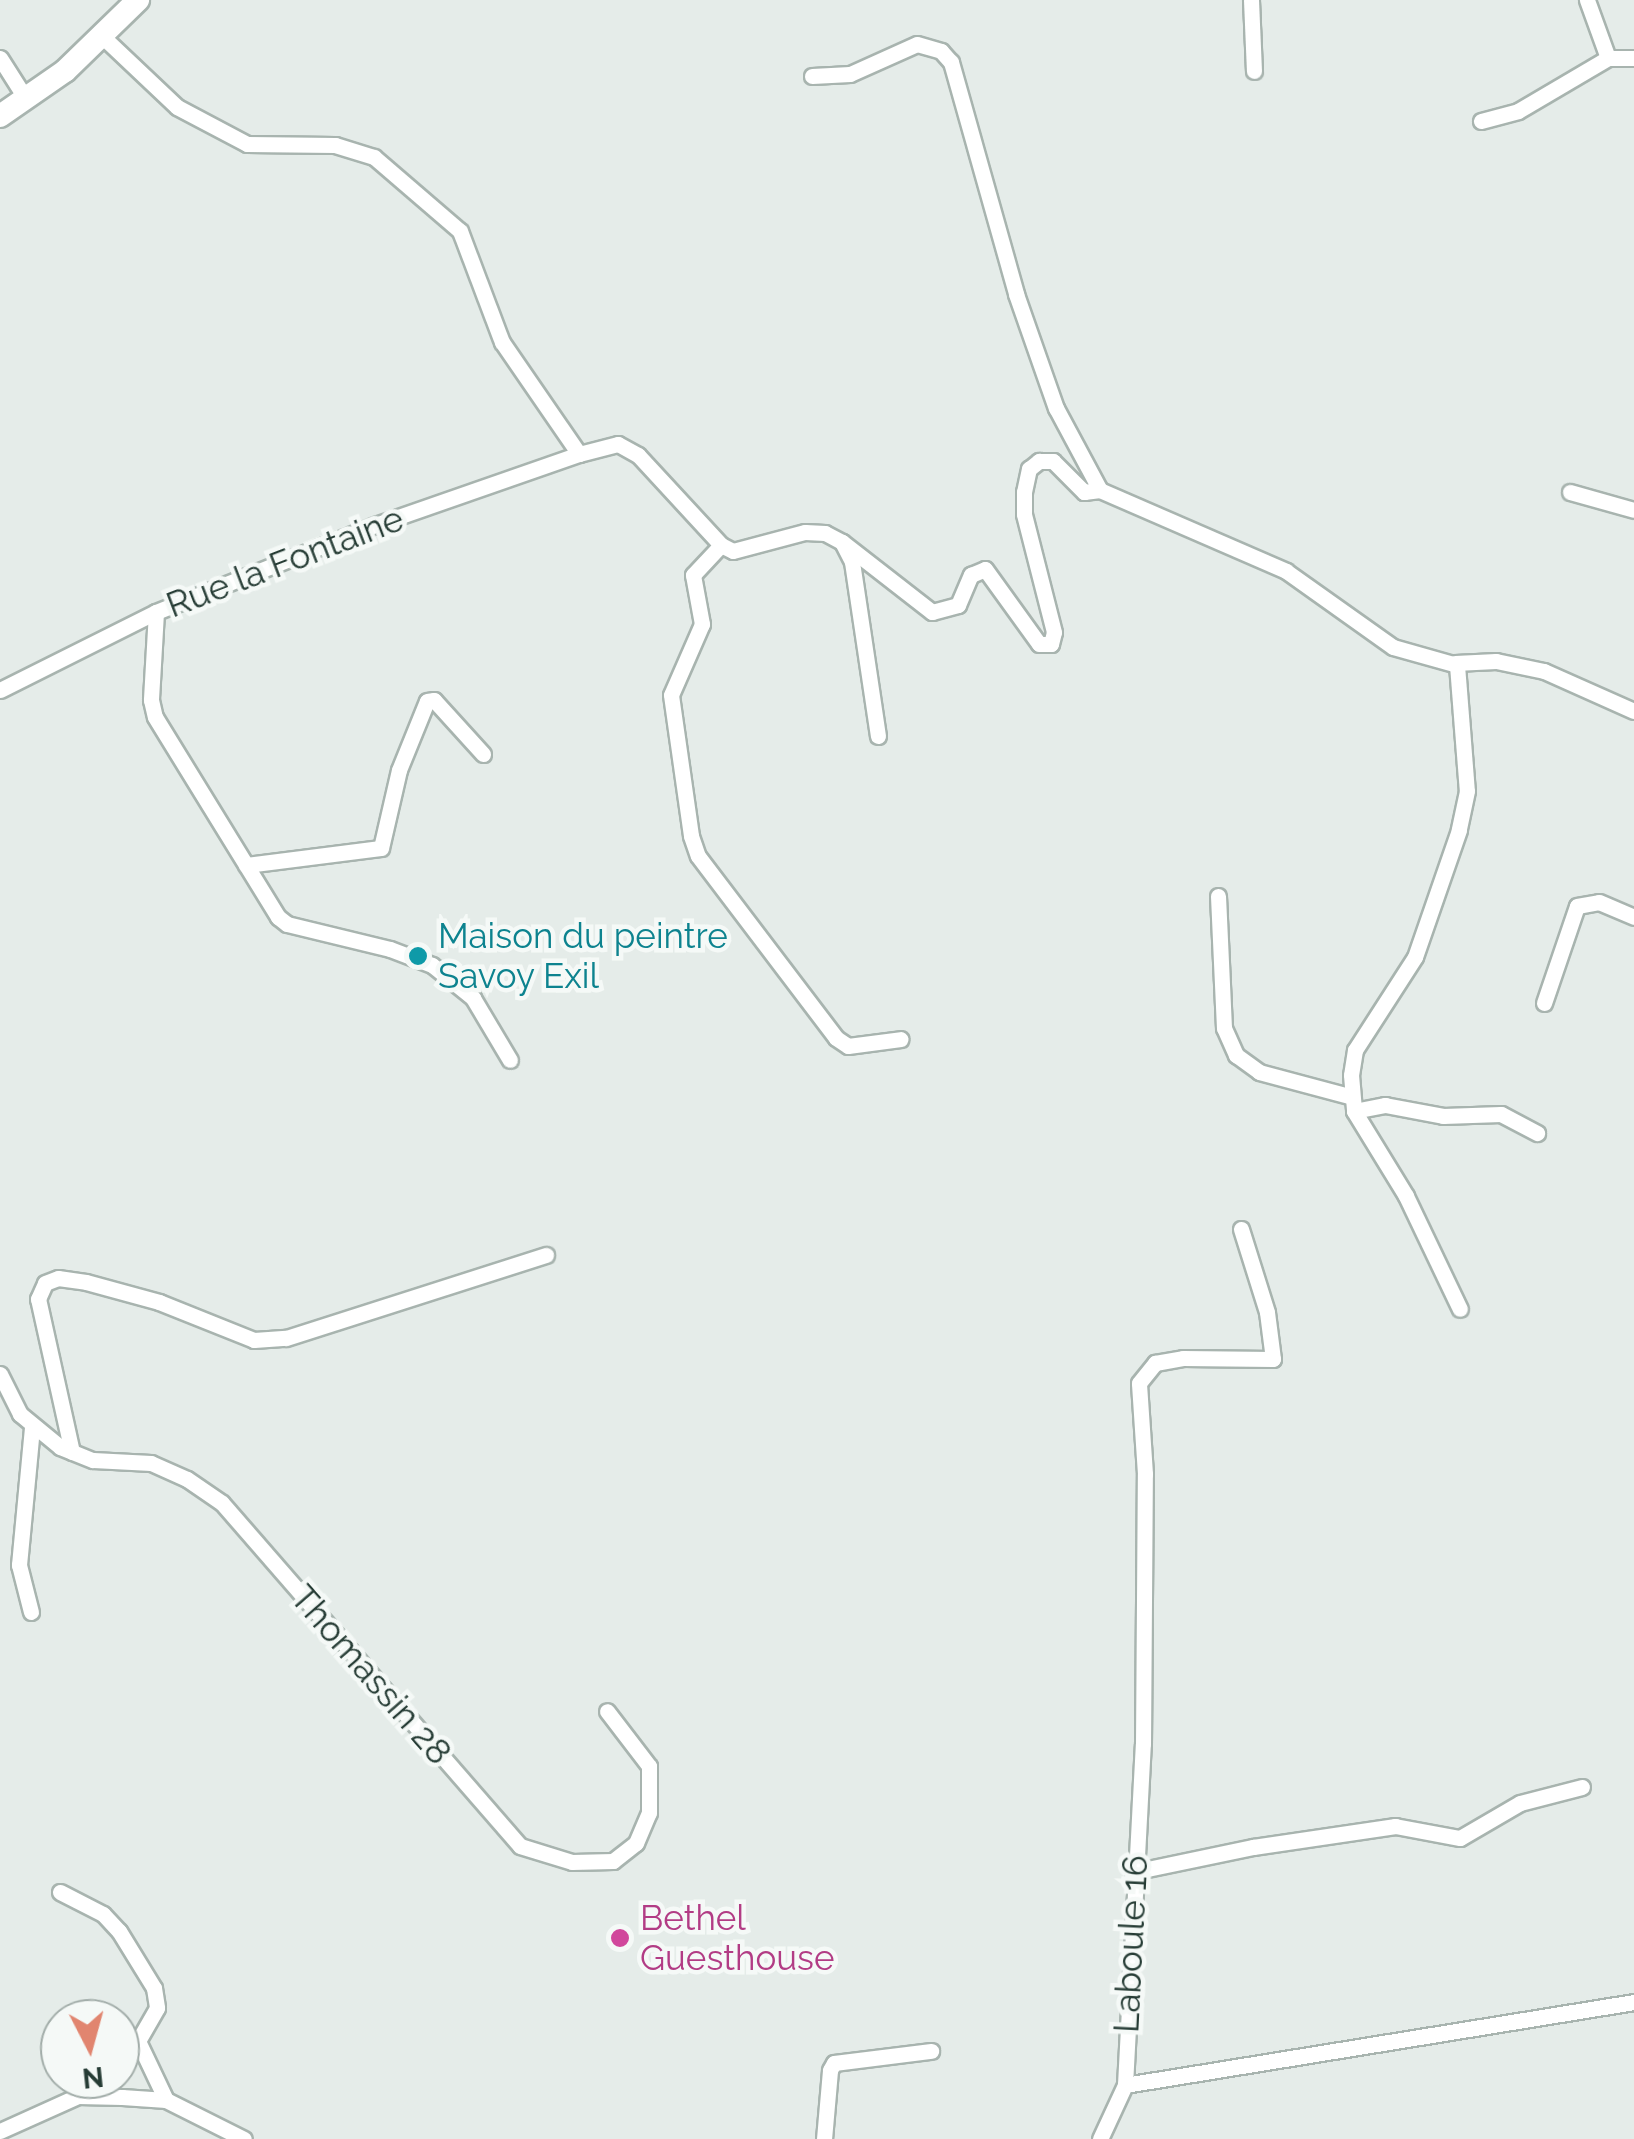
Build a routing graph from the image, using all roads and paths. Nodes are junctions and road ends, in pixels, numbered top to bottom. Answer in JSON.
{"nodes":[{"id":1,"x":138,"y":0,"type":"edge"},
{"id":2,"x":1251,"y":0,"type":"edge"},
{"id":3,"x":1586,"y":0,"type":"edge"},
{"id":4,"x":102,"y":36,"type":"junction"},
{"id":5,"x":0,"y":58,"type":"edge"},
{"id":6,"x":1608,"y":58,"type":"junction"},
{"id":7,"x":1634,"y":58,"type":"edge"},
{"id":8,"x":1254,"y":71,"type":"dead end"},
{"id":9,"x":812,"y":76,"type":"dead end"},
{"id":10,"x":26,"y":99,"type":"junction"},
{"id":11,"x":0,"y":116,"type":"edge"},
{"id":12,"x":1481,"y":121,"type":"dead end"},
{"id":13,"x":579,"y":454,"type":"junction"},
{"id":14,"x":1100,"y":490,"type":"junction"},
{"id":15,"x":1570,"y":492,"type":"dead end"},
{"id":16,"x":1634,"y":510,"type":"edge"},
{"id":17,"x":842,"y":542,"type":"junction"},
{"id":18,"x":721,"y":545,"type":"junction"},
{"id":19,"x":156,"y":612,"type":"junction"},
{"id":20,"x":1455,"y":663,"type":"junction"},
{"id":21,"x":0,"y":690,"type":"edge"},
{"id":22,"x":1634,"y":711,"type":"edge"},
{"id":23,"x":878,"y":736,"type":"dead end"},
{"id":24,"x":483,"y":754,"type":"dead end"},
{"id":25,"x":246,"y":865,"type":"junction"},
{"id":26,"x":1218,"y":896,"type":"dead end"},
{"id":27,"x":1634,"y":917,"type":"edge"},
{"id":28,"x":1544,"y":1004,"type":"dead end"},
{"id":29,"x":901,"y":1038,"type":"dead end"},
{"id":30,"x":510,"y":1060,"type":"dead end"},
{"id":31,"x":1353,"y":1104,"type":"junction"},
{"id":32,"x":1537,"y":1133,"type":"dead end"},
{"id":33,"x":1241,"y":1229,"type":"dead end"},
{"id":34,"x":546,"y":1256,"type":"dead end"},
{"id":35,"x":1460,"y":1309,"type":"dead end"},
{"id":36,"x":0,"y":1374,"type":"edge"},
{"id":37,"x":32,"y":1427,"type":"junction"},
{"id":38,"x":72,"y":1452,"type":"junction"},
{"id":39,"x":31,"y":1612,"type":"dead end"},
{"id":40,"x":607,"y":1711,"type":"dead end"},
{"id":41,"x":1582,"y":1787,"type":"dead end"},
{"id":42,"x":1133,"y":1872,"type":"junction"},
{"id":43,"x":60,"y":1892,"type":"dead end"},
{"id":44,"x":1634,"y":2002,"type":"edge"},
{"id":45,"x":931,"y":2051,"type":"dead end"},
{"id":46,"x":1124,"y":2084,"type":"junction"},
{"id":47,"x":166,"y":2100,"type":"junction"},
{"id":48,"x":0,"y":2131,"type":"edge"},
{"id":49,"x":244,"y":2139,"type":"edge"},
{"id":50,"x":824,"y":2139,"type":"edge"},
{"id":51,"x":1100,"y":2139,"type":"edge"}],
"edges":[{"from":1,"to":4,"type":"main road"},
{"from":2,"to":8,"type":"street"},
{"from":3,"to":6,"type":"street"},
{"from":4,"to":10,"type":"main road"},
{"from":4,"to":13,"type":"street"},
{"from":5,"to":10,"type":"street"},
{"from":6,"to":7,"type":"street"},
{"from":6,"to":12,"type":"street"},
{"from":9,"to":14,"type":"street"},
{"from":10,"to":11,"type":"main road"},
{"from":13,"to":18,"type":"street","name":"Rue la Fontaine"},
{"from":13,"to":19,"type":"street","name":"Rue la Fontaine"},
{"from":14,"to":17,"type":"street"},
{"from":14,"to":20,"type":"street"},
{"from":15,"to":16,"type":"street"},
{"from":17,"to":18,"type":"street"},
{"from":17,"to":23,"type":"street"},
{"from":18,"to":29,"type":"street"},
{"from":19,"to":21,"type":"street","name":"Rue la Fontaine"},
{"from":19,"to":25,"type":"street"},
{"from":20,"to":22,"type":"street"},
{"from":20,"to":31,"type":"street"},
{"from":24,"to":25,"type":"street"},
{"from":25,"to":30,"type":"street"},
{"from":26,"to":31,"type":"street"},
{"from":27,"to":28,"type":"street"},
{"from":31,"to":32,"type":"street"},
{"from":31,"to":35,"type":"street"},
{"from":33,"to":42,"type":"street","name":"Laboule 16"},
{"from":34,"to":38,"type":"street"},
{"from":36,"to":37,"type":"street","name":"Thomassin 28"},
{"from":37,"to":38,"type":"street","name":"Thomassin 28"},
{"from":37,"to":39,"type":"street"},
{"from":38,"to":40,"type":"street","name":"Thomassin 28"},
{"from":41,"to":42,"type":"street"},
{"from":42,"to":46,"type":"street","name":"Laboule 16"},
{"from":43,"to":47,"type":"street"},
{"from":44,"to":46,"type":"street"},
{"from":45,"to":50,"type":"street"},
{"from":46,"to":51,"type":"street","name":"Laboule 16"},
{"from":47,"to":48,"type":"street"},
{"from":47,"to":49,"type":"street"}]}
